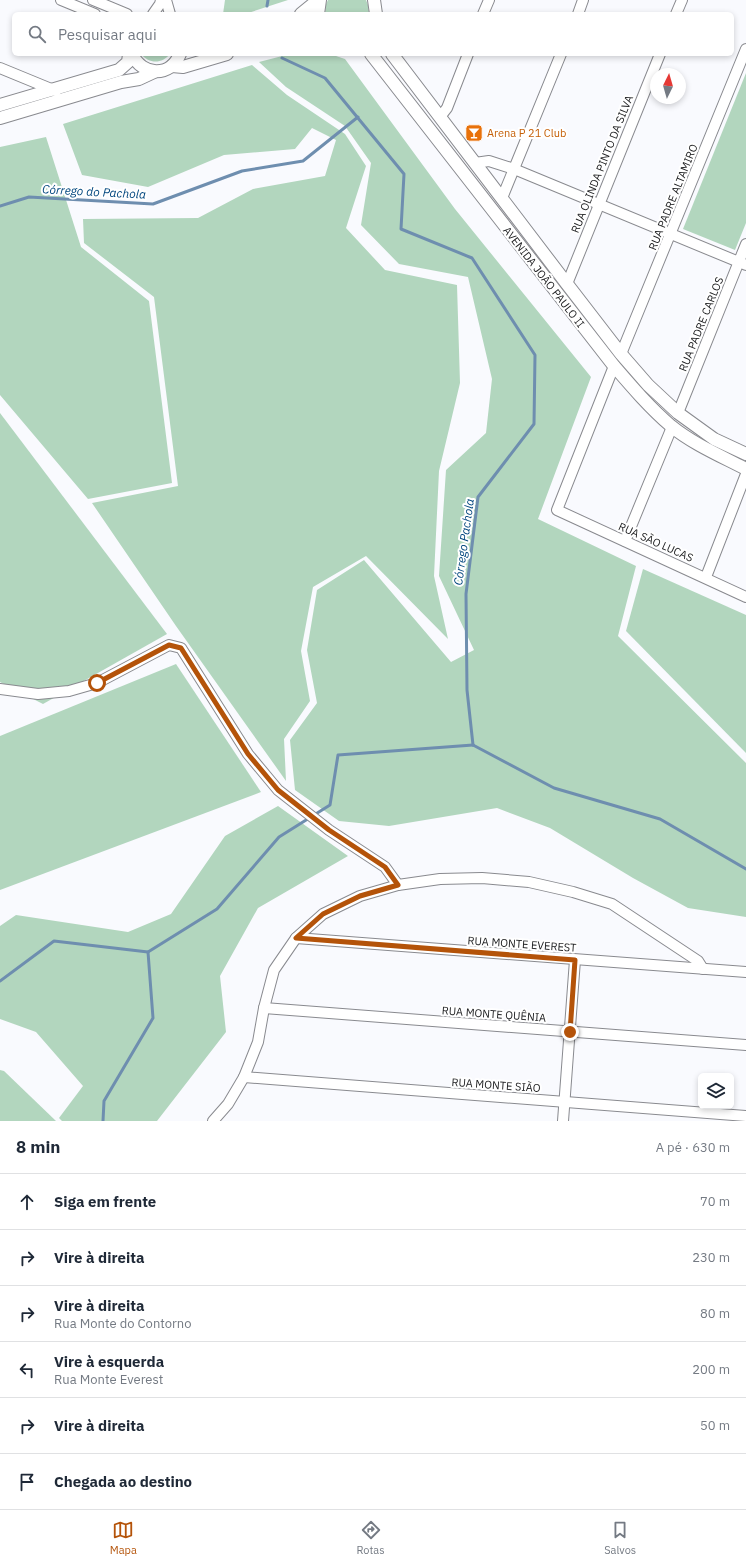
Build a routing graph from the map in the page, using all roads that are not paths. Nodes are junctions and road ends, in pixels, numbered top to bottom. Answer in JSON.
{"nodes":[{"id":1,"x":61,"y":0,"type":"edge"},
{"id":2,"x":93,"y":0,"type":"edge"},
{"id":3,"x":161,"y":0,"type":"edge"},
{"id":4,"x":166,"y":0,"type":"edge"},
{"id":5,"x":319,"y":0,"type":"edge"},
{"id":6,"x":489,"y":0,"type":"edge"},
{"id":7,"x":583,"y":0,"type":"edge"},
{"id":8,"x":682,"y":0,"type":"edge"},
{"id":9,"x":90,"y":12,"type":"edge"},
{"id":10,"x":122,"y":12,"type":"edge"},
{"id":11,"x":154,"y":12,"type":"edge"},
{"id":12,"x":169,"y":12,"type":"edge"},
{"id":13,"x":304,"y":12,"type":"edge"},
{"id":14,"x":318,"y":12,"type":"edge"},
{"id":15,"x":484,"y":12,"type":"edge"},
{"id":16,"x":579,"y":12,"type":"edge"},
{"id":17,"x":677,"y":12,"type":"edge"},
{"id":18,"x":746,"y":49,"type":"edge"},
{"id":19,"x":130,"y":56,"type":"edge"},
{"id":20,"x":132,"y":56,"type":"edge"},
{"id":21,"x":179,"y":56,"type":"edge"},
{"id":22,"x":220,"y":56,"type":"edge"},
{"id":23,"x":372,"y":56,"type":"edge"},
{"id":24,"x":394,"y":56,"type":"edge"},
{"id":25,"x":467,"y":56,"type":"edge"},
{"id":26,"x":560,"y":56,"type":"edge"},
{"id":27,"x":659,"y":56,"type":"edge"},
{"id":28,"x":172,"y":66,"type":"junction"},
{"id":29,"x":0,"y":68,"type":"edge"},
{"id":30,"x":154,"y":72,"type":"junction"},
{"id":31,"x":52,"y":90,"type":"junction"},
{"id":32,"x":72,"y":96,"type":"junction"},
{"id":33,"x":0,"y":105,"type":"edge"},
{"id":34,"x":440,"y":117,"type":"junction"},
{"id":35,"x":0,"y":118,"type":"edge"},
{"id":36,"x":475,"y":163,"type":"junction"},
{"id":37,"x":514,"y":169,"type":"junction"},
{"id":38,"x":463,"y":173,"type":"junction"},
{"id":39,"x":502,"y":198,"type":"junction"},
{"id":40,"x":598,"y":204,"type":"junction"},
{"id":41,"x":671,"y":234,"type":"junction"},
{"id":42,"x":746,"y":244,"type":"edge"},
{"id":43,"x":742,"y":263,"type":"edge"},
{"id":44,"x":566,"y":284,"type":"junction"},
{"id":45,"x":621,"y":354,"type":"junction"},
{"id":46,"x":614,"y":366,"type":"junction"},
{"id":47,"x":678,"y":413,"type":"junction"},
{"id":48,"x":672,"y":427,"type":"junction"},
{"id":49,"x":746,"y":454,"type":"edge"},
{"id":50,"x":746,"y":469,"type":"edge"},
{"id":51,"x":746,"y":474,"type":"edge"},
{"id":52,"x":625,"y":541,"type":"junction"},
{"id":53,"x":706,"y":577,"type":"junction"},
{"id":54,"x":746,"y":596,"type":"edge"},
{"id":55,"x":0,"y":689,"type":"edge"},
{"id":56,"x":398,"y":885,"type":"junction"},
{"id":57,"x":296,"y":938,"type":"junction"},
{"id":58,"x":575,"y":960,"type":"junction"},
{"id":59,"x":703,"y":969,"type":"junction"},
{"id":60,"x":746,"y":972,"type":"edge"},
{"id":61,"x":264,"y":1008,"type":"junction"},
{"id":62,"x":570,"y":1032,"type":"junction"},
{"id":63,"x":746,"y":1045,"type":"edge"},
{"id":64,"x":244,"y":1077,"type":"junction"},
{"id":65,"x":564,"y":1102,"type":"junction"},
{"id":66,"x":746,"y":1116,"type":"edge"},
{"id":67,"x":213,"y":1121,"type":"edge"},
{"id":68,"x":563,"y":1121,"type":"edge"}],
"edges":[{"from":1,"to":9,"type":"street"},
{"from":2,"to":10,"type":"street"},
{"from":3,"to":11,"type":"street"},
{"from":4,"to":12,"type":"street"},
{"from":5,"to":13,"type":"street"},
{"from":5,"to":14,"type":"street"},
{"from":6,"to":15,"type":"street"},
{"from":7,"to":16,"type":"street"},
{"from":8,"to":17,"type":"street"},
{"from":18,"to":41,"type":"street","name":"RUA PADRE ALTAMIRO"},
{"from":19,"to":31,"type":"street"},
{"from":20,"to":30,"type":"street"},
{"from":21,"to":28,"type":"street"},
{"from":22,"to":28,"type":"street"},
{"from":23,"to":38,"type":"street","name":"AVENIDA JOÃO PAULO II"},
{"from":24,"to":34,"type":"street","name":"AVENIDA JOÃO PAULO II"},
{"from":25,"to":34,"type":"street"},
{"from":26,"to":37,"type":"street"},
{"from":27,"to":40,"type":"street","name":"RUA OLINDA PINTO DA SILVA"},
{"from":28,"to":30,"type":"street"},
{"from":29,"to":31,"type":"street"},
{"from":30,"to":32,"type":"street"},
{"from":31,"to":32,"type":"street"},
{"from":31,"to":33,"type":"street"},
{"from":32,"to":35,"type":"street"},
{"from":34,"to":36,"type":"street","name":"AVENIDA JOÃO PAULO II"},
{"from":36,"to":37,"type":"street"},
{"from":36,"to":38,"type":"street"},
{"from":36,"to":39,"type":"street","name":"AVENIDA JOÃO PAULO II"},
{"from":37,"to":39,"type":"street"},
{"from":37,"to":40,"type":"street"},
{"from":38,"to":46,"type":"street","name":"AVENIDA JOÃO PAULO II"},
{"from":39,"to":44,"type":"street","name":"AVENIDA JOÃO PAULO II"},
{"from":40,"to":41,"type":"street"},
{"from":40,"to":44,"type":"street","name":"RUA OLINDA PINTO DA SILVA"},
{"from":41,"to":43,"type":"street"},
{"from":41,"to":45,"type":"street","name":"RUA PADRE ALTAMIRO"},
{"from":42,"to":43,"type":"street","name":"RUA PADRE CARLOS"},
{"from":43,"to":47,"type":"street","name":"RUA PADRE CARLOS"},
{"from":44,"to":45,"type":"street","name":"AVENIDA JOÃO PAULO II"},
{"from":45,"to":46,"type":"street"},
{"from":45,"to":47,"type":"street","name":"AVENIDA JOÃO PAULO II"},
{"from":46,"to":48,"type":"street","name":"AVENIDA JOÃO PAULO II"},
{"from":46,"to":52,"type":"street","name":"RUA SÃO LUCAS"},
{"from":47,"to":49,"type":"street","name":"AVENIDA JOÃO PAULO II"},
{"from":48,"to":50,"type":"street","name":"AVENIDA JOÃO PAULO II"},
{"from":48,"to":52,"type":"street"},
{"from":51,"to":53,"type":"street"},
{"from":52,"to":53,"type":"street","name":"RUA SÃO LUCAS"},
{"from":53,"to":54,"type":"street","name":"RUA SÃO LUCAS"},
{"from":55,"to":56,"type":"street"},
{"from":56,"to":57,"type":"street"},
{"from":56,"to":59,"type":"street"},
{"from":57,"to":58,"type":"street","name":"RUA MONTE EVEREST"},
{"from":57,"to":61,"type":"street"},
{"from":58,"to":59,"type":"street","name":"RUA MONTE EVEREST"},
{"from":58,"to":62,"type":"street"},
{"from":59,"to":60,"type":"street","name":"RUA MONTE EVEREST"},
{"from":61,"to":62,"type":"street","name":"RUA MONTE QUÊNIA"},
{"from":61,"to":64,"type":"street"},
{"from":62,"to":63,"type":"street","name":"RUA MONTE QUÊNIA"},
{"from":62,"to":65,"type":"street"},
{"from":64,"to":65,"type":"street","name":"RUA MONTE SIÃO"},
{"from":64,"to":67,"type":"street"},
{"from":65,"to":66,"type":"street","name":"RUA MONTE SIÃO"},
{"from":65,"to":68,"type":"street"}]}
